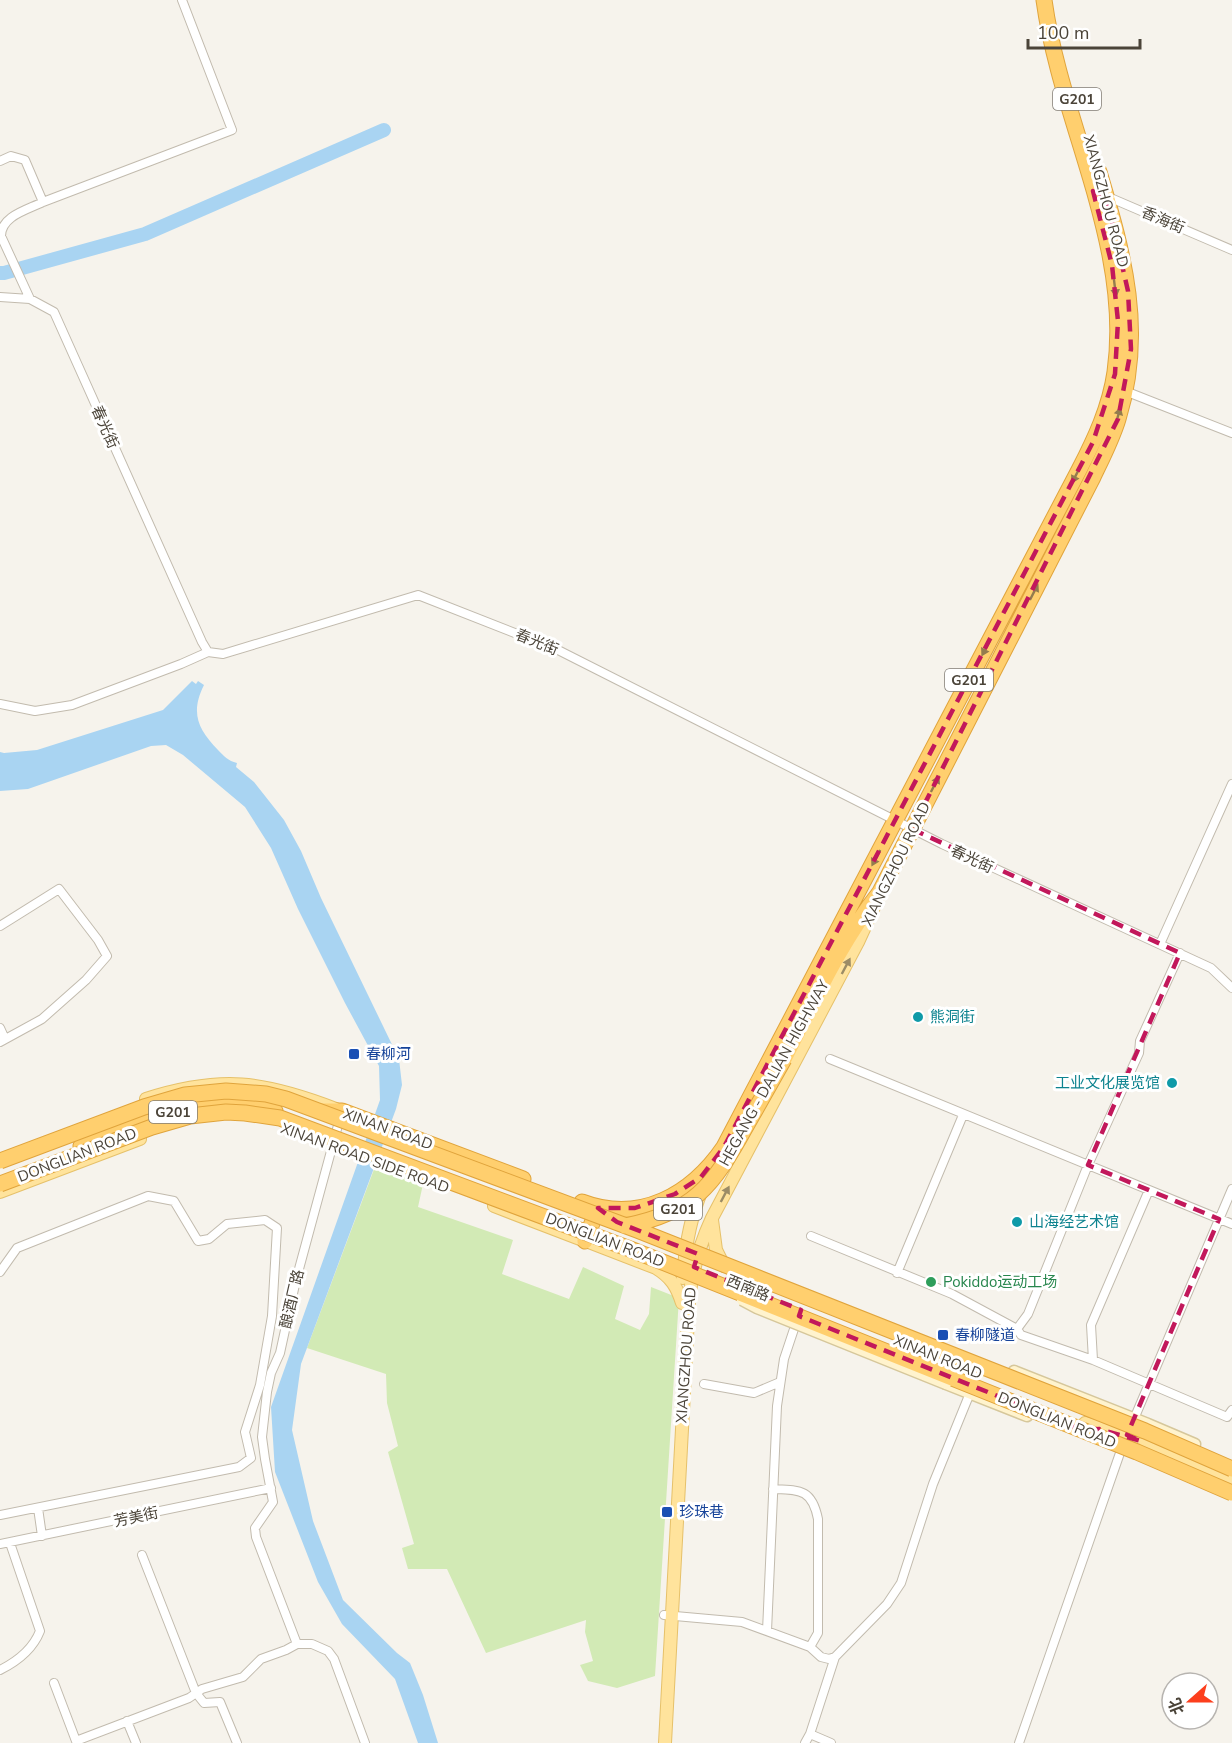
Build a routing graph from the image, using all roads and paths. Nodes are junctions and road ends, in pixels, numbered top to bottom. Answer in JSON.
{"nodes":[{"id":1,"x":182,"y":0,"type":"edge"},
{"id":2,"x":1044,"y":0,"type":"edge"},
{"id":3,"x":1054,"y":0,"type":"edge"},
{"id":4,"x":0,"y":161,"type":"edge"},
{"id":5,"x":1099,"y":193,"type":"junction"},
{"id":6,"x":43,"y":202,"type":"junction"},
{"id":7,"x":1232,"y":250,"type":"edge"},
{"id":8,"x":0,"y":297,"type":"edge"},
{"id":9,"x":30,"y":299,"type":"junction"},
{"id":10,"x":1125,"y":391,"type":"junction"},
{"id":11,"x":1232,"y":433,"type":"edge"},
{"id":12,"x":208,"y":652,"type":"junction"},
{"id":13,"x":0,"y":704,"type":"edge"},
{"id":14,"x":1232,"y":784,"type":"edge"},
{"id":15,"x":895,"y":821,"type":"junction"},
{"id":16,"x":912,"y":829,"type":"junction"},
{"id":17,"x":880,"y":892,"type":"junction"},
{"id":18,"x":0,"y":926,"type":"edge"},
{"id":19,"x":1160,"y":944,"type":"junction"},
{"id":20,"x":1180,"y":953,"type":"junction"},
{"id":21,"x":1232,"y":988,"type":"edge"},
{"id":22,"x":0,"y":1028,"type":"edge"},
{"id":23,"x":3,"y":1040,"type":"edge"},
{"id":24,"x":830,"y":1059,"type":"dead end"},
{"id":25,"x":342,"y":1111,"type":"junction"},
{"id":26,"x":963,"y":1114,"type":"junction"},
{"id":27,"x":102,"y":1138,"type":"junction"},
{"id":28,"x":335,"y":1138,"type":"junction"},
{"id":29,"x":724,"y":1147,"type":"junction"},
{"id":30,"x":0,"y":1154,"type":"edge"},
{"id":31,"x":381,"y":1156,"type":"junction"},
{"id":32,"x":0,"y":1161,"type":"edge"},
{"id":33,"x":76,"y":1164,"type":"junction"},
{"id":34,"x":1088,"y":1165,"type":"junction"},
{"id":35,"x":0,"y":1169,"type":"edge"},
{"id":36,"x":0,"y":1176,"type":"edge"},
{"id":37,"x":0,"y":1184,"type":"edge"},
{"id":38,"x":1232,"y":1189,"type":"edge"},
{"id":39,"x":1149,"y":1190,"type":"junction"},
{"id":40,"x":0,"y":1192,"type":"edge"},
{"id":41,"x":502,"y":1194,"type":"joint"},
{"id":42,"x":598,"y":1208,"type":"junction"},
{"id":43,"x":712,"y":1218,"type":"junction"},
{"id":44,"x":1219,"y":1219,"type":"junction"},
{"id":45,"x":1232,"y":1224,"type":"edge"},
{"id":46,"x":811,"y":1236,"type":"dead end"},
{"id":47,"x":633,"y":1239,"type":"junction"},
{"id":48,"x":585,"y":1240,"type":"junction"},
{"id":49,"x":694,"y":1263,"type":"junction"},
{"id":50,"x":0,"y":1272,"type":"edge"},
{"id":51,"x":897,"y":1272,"type":"junction"},
{"id":52,"x":730,"y":1277,"type":"junction"},
{"id":53,"x":685,"y":1306,"type":"junction"},
{"id":54,"x":801,"y":1310,"type":"junction"},
{"id":55,"x":1017,"y":1329,"type":"junction"},
{"id":56,"x":1093,"y":1360,"type":"junction"},
{"id":57,"x":1003,"y":1367,"type":"junction"},
{"id":58,"x":780,"y":1382,"type":"junction"},
{"id":59,"x":705,"y":1384,"type":"dead end"},
{"id":60,"x":1149,"y":1384,"type":"junction"},
{"id":61,"x":1021,"y":1389,"type":"junction"},
{"id":62,"x":970,"y":1393,"type":"junction"},
{"id":63,"x":1232,"y":1410,"type":"edge"},
{"id":64,"x":1134,"y":1419,"type":"junction"},
{"id":65,"x":1100,"y":1425,"type":"junction"},
{"id":66,"x":1066,"y":1431,"type":"junction"},
{"id":67,"x":1120,"y":1453,"type":"junction"},
{"id":68,"x":1232,"y":1461,"type":"edge"},
{"id":69,"x":1232,"y":1481,"type":"edge"},
{"id":70,"x":271,"y":1488,"type":"junction"},
{"id":71,"x":773,"y":1489,"type":"junction"},
{"id":72,"x":1232,"y":1501,"type":"edge"},
{"id":73,"x":38,"y":1508,"type":"junction"},
{"id":74,"x":0,"y":1515,"type":"edge"},
{"id":75,"x":42,"y":1536,"type":"junction"},
{"id":76,"x":10,"y":1543,"type":"junction"},
{"id":77,"x":0,"y":1544,"type":"edge"},
{"id":78,"x":142,"y":1555,"type":"dead end"},
{"id":79,"x":668,"y":1615,"type":"junction"},
{"id":80,"x":767,"y":1631,"type":"junction"},
{"id":81,"x":297,"y":1644,"type":"junction"},
{"id":82,"x":810,"y":1647,"type":"junction"},
{"id":83,"x":835,"y":1657,"type":"junction"},
{"id":84,"x":0,"y":1670,"type":"edge"},
{"id":85,"x":54,"y":1683,"type":"dead end"},
{"id":86,"x":196,"y":1693,"type":"junction"},
{"id":87,"x":127,"y":1721,"type":"junction"},
{"id":88,"x":810,"y":1734,"type":"junction"},
{"id":89,"x":136,"y":1743,"type":"edge"},
{"id":90,"x":237,"y":1743,"type":"edge"},
{"id":91,"x":365,"y":1743,"type":"edge"},
{"id":92,"x":657,"y":1743,"type":"edge"},
{"id":93,"x":665,"y":1743,"type":"edge"},
{"id":94,"x":805,"y":1743,"type":"edge"},
{"id":95,"x":831,"y":1743,"type":"edge"},
{"id":96,"x":1019,"y":1743,"type":"edge"}],
"edges":[{"from":1,"to":6,"type":"street"},
{"from":2,"to":5,"type":"highway","name":"XIANGZHOU ROAD","number":"G201"},
{"from":3,"to":5,"type":"highway","name":"XIANGZHOU ROAD","number":"G201"},
{"from":4,"to":6,"type":"street"},
{"from":5,"to":7,"type":"street","name":"香海街"},
{"from":5,"to":10,"type":"highway","name":"XIANGZHOU ROAD","number":"G201"},
{"from":5,"to":15,"type":"highway","name":"XIANGZHOU ROAD","number":"G201","one_way":true},
{"from":6,"to":9,"type":"street"},
{"from":8,"to":9,"type":"street","name":"春光街"},
{"from":9,"to":12,"type":"street","name":"春光街"},
{"from":10,"to":11,"type":"street"},
{"from":16,"to":10,"type":"highway","name":"XIANGZHOU ROAD","number":"G201","one_way":true},
{"from":12,"to":13,"type":"street"},
{"from":12,"to":15,"type":"street","name":"春光街"},
{"from":14,"to":19,"type":"street"},
{"from":15,"to":16,"type":"street","name":"春光街"},
{"from":15,"to":29,"type":"highway","name":"XIANGZHOU ROAD","number":"G201","one_way":true},
{"from":16,"to":17,"type":"highway","name":"XIANGZHOU ROAD","number":"G201"},
{"from":16,"to":19,"type":"street","name":"春光街"},
{"from":17,"to":41,"type":"highway","name":"HEGANG - DALIAN HIGHWAY","number":"G201","bridge":true},
{"from":43,"to":17,"type":"main road","name":"XIANGZHOU ROAD","one_way":true},
{"from":18,"to":23,"type":"street"},
{"from":19,"to":20,"type":"street","name":"春光街"},
{"from":20,"to":21,"type":"street","name":"春光街"},
{"from":20,"to":34,"type":"street"},
{"from":22,"to":23,"type":"street"},
{"from":24,"to":26,"type":"street"},
{"from":25,"to":28,"type":"street","name":"酿酒厂路"},
{"from":25,"to":30,"type":"main road"},
{"from":25,"to":35,"type":"highway","name":"XINAN ROAD","number":"G201"},
{"from":25,"to":42,"type":"highway","name":"XINAN ROAD","number":"G201"},
{"from":26,"to":34,"type":"street"},
{"from":26,"to":51,"type":"street"},
{"from":27,"to":28,"type":"highway","name":"XINAN ROAD","number":"G201"},
{"from":27,"to":33,"type":"highway"},
{"from":27,"to":36,"type":"highway","name":"XINAN ROAD","number":"G201"},
{"from":28,"to":31,"type":"highway","name":"XINAN ROAD","number":"G201"},
{"from":28,"to":33,"type":"main road","name":"XINAN ROAD SIDE ROAD"},
{"from":28,"to":70,"type":"street","name":"酿酒厂路"},
{"from":29,"to":42,"type":"highway","name":"HEGANG - DALIAN HIGHWAY","number":"G201"},
{"from":29,"to":49,"type":"main road","name":"XIANGZHOU ROAD"},
{"from":31,"to":41,"type":"highway","name":"XINAN ROAD","number":"G201"},
{"from":31,"to":48,"type":"main road","name":"XINAN ROAD SIDE ROAD"},
{"from":32,"to":49,"type":"highway","name":"DONGLIAN ROAD","bridge":true},
{"from":33,"to":40,"type":"main road","name":"XINAN ROAD SIDE ROAD"},
{"from":34,"to":39,"type":"street"},
{"from":34,"to":55,"type":"street"},
{"from":37,"to":49,"type":"highway","name":"DONGLIAN ROAD","bridge":true},
{"from":38,"to":44,"type":"street"},
{"from":39,"to":44,"type":"street"},
{"from":39,"to":56,"type":"street"},
{"from":42,"to":47,"type":"main road"},
{"from":42,"to":48,"type":"highway"},
{"from":43,"to":49,"type":"main road","name":"XIANGZHOU ROAD"},
{"from":43,"to":52,"type":"main road"},
{"from":44,"to":45,"type":"street"},
{"from":44,"to":60,"type":"street"},
{"from":46,"to":51,"type":"street"},
{"from":47,"to":48,"type":"main road","name":"XINAN ROAD SIDE ROAD"},
{"from":47,"to":49,"type":"main road","name":"XINAN ROAD SIDE ROAD"},
{"from":48,"to":53,"type":"main road"},
{"from":49,"to":52,"type":"main road","name":"XINAN ROAD"},
{"from":49,"to":53,"type":"main road","name":"XIANGZHOU ROAD"},
{"from":49,"to":57,"type":"main road","bridge":true},
{"from":49,"to":62,"type":"main road","name":"XINAN ROAD","bridge":true},
{"from":49,"to":69,"type":"highway","name":"DONGLIAN ROAD","bridge":true},
{"from":49,"to":69,"type":"highway","name":"DONGLIAN ROAD","bridge":true},
{"from":50,"to":73,"type":"street"},
{"from":51,"to":55,"type":"street"},
{"from":52,"to":53,"type":"main road"},
{"from":52,"to":54,"type":"main road","name":"西南路"},
{"from":52,"to":61,"type":"main road","name":"XINAN ROAD"},
{"from":53,"to":79,"type":"main road","name":"XIANGZHOU ROAD"},
{"from":54,"to":58,"type":"street"},
{"from":54,"to":65,"type":"main road","name":"XINAN ROAD"},
{"from":55,"to":56,"type":"street"},
{"from":56,"to":60,"type":"street"},
{"from":57,"to":61,"type":"main road"},
{"from":57,"to":64,"type":"main road"},
{"from":58,"to":59,"type":"street"},
{"from":58,"to":71,"type":"street"},
{"from":60,"to":63,"type":"street"},
{"from":60,"to":64,"type":"street"},
{"from":61,"to":65,"type":"main road","name":"XINAN ROAD"},
{"from":62,"to":66,"type":"main road","name":"XINAN ROAD"},
{"from":62,"to":83,"type":"street"},
{"from":64,"to":65,"type":"main road"},
{"from":64,"to":68,"type":"main road"},
{"from":65,"to":66,"type":"main road"},
{"from":65,"to":67,"type":"main road"},
{"from":65,"to":69,"type":"main road","name":"XINAN ROAD"},
{"from":66,"to":67,"type":"main road","name":"XINAN ROAD"},
{"from":67,"to":72,"type":"main road","name":"XINAN ROAD"},
{"from":67,"to":96,"type":"street"},
{"from":70,"to":75,"type":"street","name":"芳美街"},
{"from":70,"to":81,"type":"street"},
{"from":71,"to":80,"type":"street"},
{"from":71,"to":82,"type":"street"},
{"from":73,"to":74,"type":"street"},
{"from":73,"to":75,"type":"street"},
{"from":75,"to":76,"type":"street","name":"芳美街"},
{"from":76,"to":77,"type":"street","name":"芳美街"},
{"from":76,"to":84,"type":"street"},
{"from":78,"to":86,"type":"street"},
{"from":79,"to":80,"type":"street"},
{"from":79,"to":92,"type":"main road","name":"XIANGZHOU ROAD"},
{"from":79,"to":93,"type":"main road","name":"XIANGZHOU ROAD"},
{"from":80,"to":82,"type":"street"},
{"from":81,"to":86,"type":"street"},
{"from":81,"to":91,"type":"street"},
{"from":82,"to":83,"type":"street"},
{"from":83,"to":88,"type":"street"},
{"from":85,"to":87,"type":"street"},
{"from":86,"to":87,"type":"street"},
{"from":86,"to":90,"type":"street"},
{"from":87,"to":89,"type":"street"},
{"from":88,"to":94,"type":"street"},
{"from":88,"to":95,"type":"street"}]}
